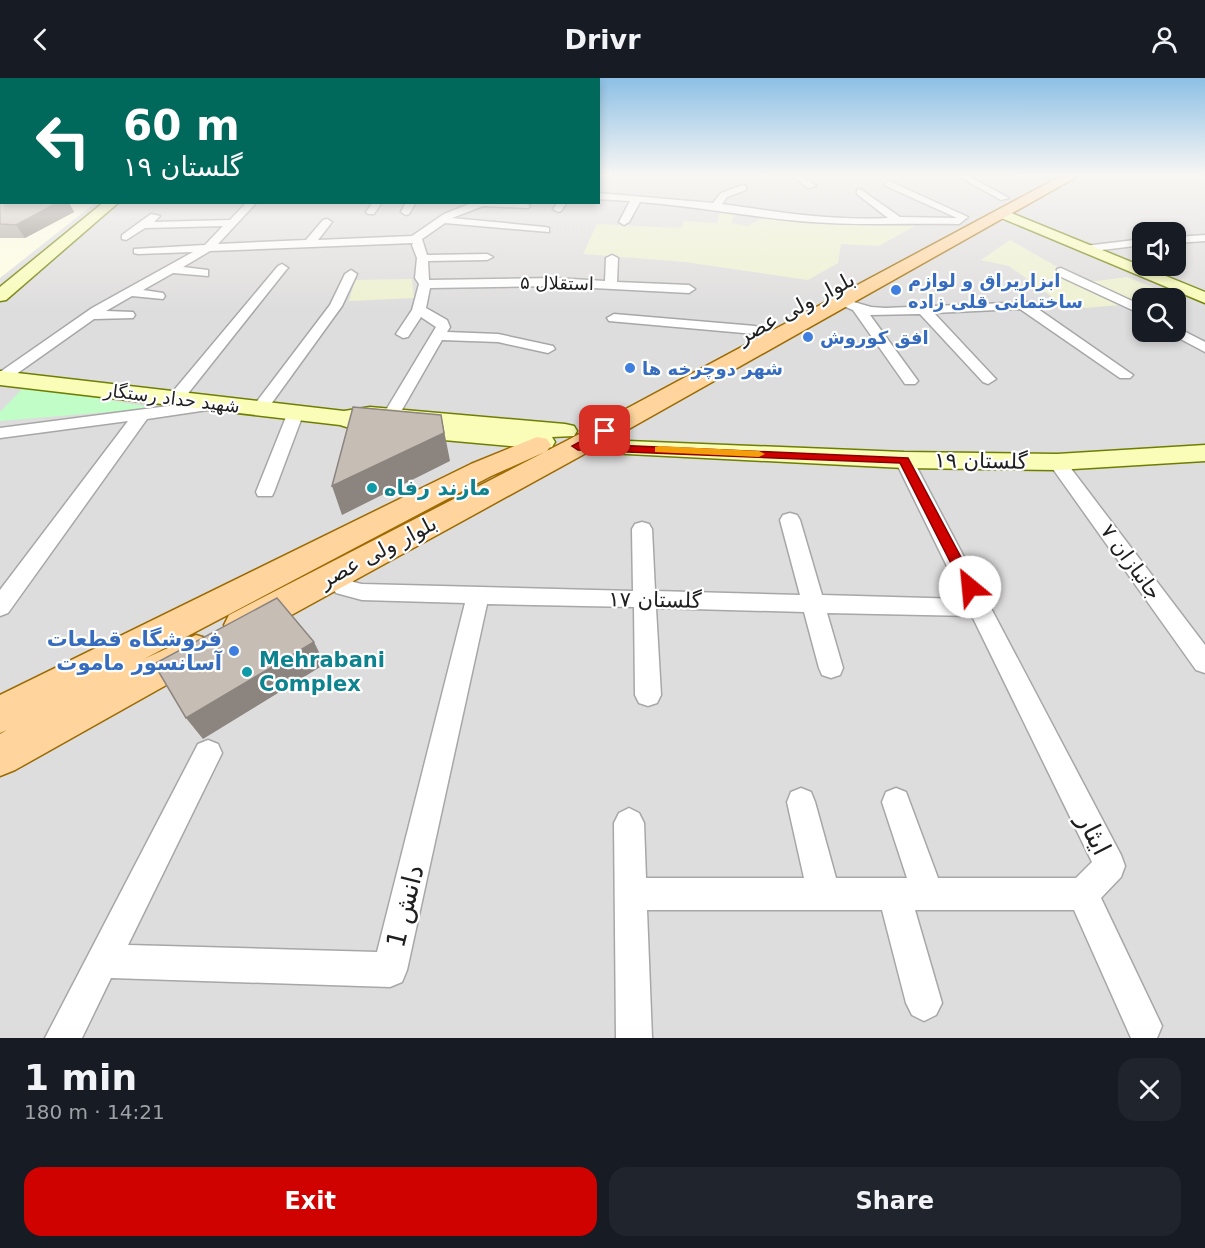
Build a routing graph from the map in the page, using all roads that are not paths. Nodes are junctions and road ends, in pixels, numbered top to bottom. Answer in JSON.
{"nodes":[{"id":1,"x":90,"y":221,"type":"edge"},
{"id":2,"x":149,"y":221,"type":"edge"},
{"id":3,"x":234,"y":221,"type":"edge"},
{"id":4,"x":441,"y":221,"type":"edge"},
{"id":5,"x":450,"y":221,"type":"edge"},
{"id":6,"x":552,"y":221,"type":"edge"},
{"id":7,"x":843,"y":221,"type":"edge"},
{"id":8,"x":884,"y":221,"type":"edge"},
{"id":9,"x":960,"y":221,"type":"edge"},
{"id":10,"x":981,"y":221,"type":"edge"},
{"id":11,"x":1032,"y":221,"type":"edge"},
{"id":12,"x":327,"y":222,"type":"dead end"},
{"id":13,"x":232,"y":223,"type":"junction"},
{"id":14,"x":144,"y":225,"type":"junction"},
{"id":15,"x":545,"y":230,"type":"junction"},
{"id":16,"x":126,"y":237,"type":"dead end"},
{"id":17,"x":1192,"y":238,"type":"junction"},
{"id":18,"x":1205,"y":238,"type":"edge"},
{"id":19,"x":415,"y":239,"type":"junction"},
{"id":20,"x":1186,"y":239,"type":"edge"},
{"id":21,"x":536,"y":242,"type":"dead end"},
{"id":22,"x":310,"y":243,"type":"junction"},
{"id":23,"x":1132,"y":243,"type":"edge"},
{"id":24,"x":1205,"y":244,"type":"edge"},
{"id":25,"x":1085,"y":249,"type":"junction"},
{"id":26,"x":138,"y":251,"type":"dead end"},
{"id":27,"x":209,"y":253,"type":"junction"},
{"id":28,"x":487,"y":257,"type":"dead end"},
{"id":29,"x":423,"y":258,"type":"junction"},
{"id":30,"x":612,"y":258,"type":"dead end"},
{"id":31,"x":556,"y":266,"type":"dead end"},
{"id":32,"x":282,"y":268,"type":"dead end"},
{"id":33,"x":171,"y":269,"type":"junction"},
{"id":34,"x":1061,"y":272,"type":"dead end"},
{"id":35,"x":204,"y":273,"type":"dead end"},
{"id":36,"x":351,"y":274,"type":"dead end"},
{"id":37,"x":555,"y":282,"type":"junction"},
{"id":38,"x":425,"y":284,"type":"junction"},
{"id":39,"x":611,"y":285,"type":"junction"},
{"id":40,"x":689,"y":289,"type":"dead end"},
{"id":41,"x":130,"y":292,"type":"junction"},
{"id":42,"x":0,"y":296,"type":"edge"},
{"id":43,"x":159,"y":296,"type":"dead end"},
{"id":44,"x":1205,"y":298,"type":"edge"},
{"id":45,"x":849,"y":305,"type":"junction"},
{"id":46,"x":1132,"y":306,"type":"edge"},
{"id":47,"x":419,"y":310,"type":"junction"},
{"id":48,"x":924,"y":311,"type":"junction"},
{"id":49,"x":90,"y":315,"type":"junction"},
{"id":50,"x":128,"y":315,"type":"dead end"},
{"id":51,"x":614,"y":318,"type":"dead end"},
{"id":52,"x":440,"y":330,"type":"junction"},
{"id":53,"x":755,"y":330,"type":"junction"},
{"id":54,"x":403,"y":334,"type":"dead end"},
{"id":55,"x":1186,"y":337,"type":"edge"},
{"id":56,"x":1205,"y":348,"type":"edge"},
{"id":57,"x":548,"y":349,"type":"dead end"},
{"id":58,"x":1125,"y":375,"type":"dead end"},
{"id":59,"x":0,"y":378,"type":"edge"},
{"id":60,"x":988,"y":380,"type":"dead end"},
{"id":61,"x":910,"y":381,"type":"dead end"},
{"id":62,"x":176,"y":398,"type":"junction"},
{"id":63,"x":224,"y":404,"type":"junction"},
{"id":64,"x":260,"y":408,"type":"junction"},
{"id":65,"x":296,"y":412,"type":"junction"},
{"id":66,"x":141,"y":415,"type":"junction"},
{"id":67,"x":391,"y":415,"type":"junction"},
{"id":68,"x":344,"y":418,"type":"junction"},
{"id":69,"x":0,"y":433,"type":"edge"},
{"id":70,"x":560,"y":444,"type":"junction"},
{"id":71,"x":1205,"y":453,"type":"edge"},
{"id":72,"x":904,"y":460,"type":"junction"},
{"id":73,"x":1057,"y":462,"type":"junction"},
{"id":74,"x":265,"y":492,"type":"dead end"},
{"id":75,"x":790,"y":520,"type":"dead end"},
{"id":76,"x":642,"y":529,"type":"dead end"},
{"id":77,"x":335,"y":574,"type":"junction"},
{"id":78,"x":478,"y":596,"type":"junction"},
{"id":79,"x":645,"y":599,"type":"junction"},
{"id":80,"x":814,"y":603,"type":"junction"},
{"id":81,"x":0,"y":608,"type":"edge"},
{"id":82,"x":981,"y":609,"type":"junction"},
{"id":83,"x":1205,"y":663,"type":"edge"},
{"id":84,"x":831,"y":668,"type":"dead end"},
{"id":85,"x":648,"y":695,"type":"dead end"},
{"id":86,"x":0,"y":715,"type":"edge"},
{"id":87,"x":208,"y":753,"type":"dead end"},
{"id":88,"x":0,"y":756,"type":"edge"},
{"id":89,"x":801,"y":802,"type":"dead end"},
{"id":90,"x":896,"y":802,"type":"dead end"},
{"id":91,"x":629,"y":823,"type":"dead end"},
{"id":92,"x":631,"y":894,"type":"junction"},
{"id":93,"x":824,"y":894,"type":"junction"},
{"id":94,"x":894,"y":894,"type":"junction"},
{"id":95,"x":928,"y":894,"type":"junction"},
{"id":96,"x":1083,"y":894,"type":"junction"},
{"id":97,"x":102,"y":961,"type":"junction"},
{"id":98,"x":924,"y":1003,"type":"dead end"},
{"id":99,"x":1144,"y":1026,"type":"dead end"},
{"id":100,"x":63,"y":1038,"type":"edge"},
{"id":101,"x":634,"y":1038,"type":"edge"}],
"edges":[{"from":1,"to":42,"type":"main road"},
{"from":2,"to":14,"type":"street"},
{"from":3,"to":13,"type":"street"},
{"from":4,"to":19,"type":"street"},
{"from":5,"to":15,"type":"street"},
{"from":6,"to":15,"type":"street"},
{"from":7,"to":8,"type":"street"},
{"from":9,"to":53,"type":"main road","name":"بلوار ولی عصر"},
{"from":10,"to":45,"type":"main road","name":"بلوار ولی عصر"},
{"from":11,"to":25,"type":"main road"},
{"from":12,"to":22,"type":"street"},
{"from":13,"to":14,"type":"street"},
{"from":13,"to":27,"type":"street"},
{"from":14,"to":16,"type":"street"},
{"from":15,"to":21,"type":"street"},
{"from":17,"to":18,"type":"street"},
{"from":17,"to":20,"type":"street"},
{"from":17,"to":24,"type":"street"},
{"from":19,"to":22,"type":"street"},
{"from":19,"to":29,"type":"street"},
{"from":22,"to":27,"type":"street"},
{"from":23,"to":25,"type":"street"},
{"from":25,"to":44,"type":"main road"},
{"from":26,"to":27,"type":"street"},
{"from":27,"to":33,"type":"street"},
{"from":28,"to":29,"type":"street"},
{"from":29,"to":38,"type":"street"},
{"from":30,"to":39,"type":"street"},
{"from":31,"to":37,"type":"street"},
{"from":32,"to":62,"type":"street"},
{"from":33,"to":35,"type":"street"},
{"from":33,"to":41,"type":"street"},
{"from":34,"to":46,"type":"street"},
{"from":36,"to":64,"type":"street"},
{"from":37,"to":38,"type":"street","name":"استقلال ۵"},
{"from":37,"to":39,"type":"street","name":"استقلال ۵"},
{"from":38,"to":47,"type":"street"},
{"from":39,"to":40,"type":"street","name":"استقلال ۵"},
{"from":41,"to":43,"type":"street"},
{"from":41,"to":49,"type":"street"},
{"from":45,"to":48,"type":"street"},
{"from":45,"to":61,"type":"street"},
{"from":45,"to":70,"type":"main road","name":"بلوار ولی عصر"},
{"from":47,"to":52,"type":"street"},
{"from":47,"to":54,"type":"street"},
{"from":48,"to":58,"type":"street"},
{"from":48,"to":60,"type":"street"},
{"from":49,"to":50,"type":"street"},
{"from":49,"to":59,"type":"street"},
{"from":51,"to":53,"type":"street"},
{"from":52,"to":57,"type":"street"},
{"from":52,"to":67,"type":"street"},
{"from":53,"to":70,"type":"main road","name":"بلوار ولی عصر"},
{"from":55,"to":56,"type":"street"},
{"from":59,"to":62,"type":"main road","name":"شهید حداد رستگار"},
{"from":62,"to":63,"type":"main road","name":"شهید حداد رستگار"},
{"from":63,"to":64,"type":"main road","name":"شهید حداد رستگار"},
{"from":63,"to":66,"type":"street"},
{"from":64,"to":65,"type":"main road","name":"شهید حداد رستگار"},
{"from":65,"to":68,"type":"main road","name":"شهید حداد رستگار"},
{"from":65,"to":74,"type":"street"},
{"from":66,"to":69,"type":"street"},
{"from":66,"to":81,"type":"street"},
{"from":67,"to":68,"type":"main road","name":"شهید حداد رستگار"},
{"from":67,"to":70,"type":"main road","name":"شهید حداد رستگار"},
{"from":68,"to":70,"type":"main road","name":"شهید حداد رستگار"},
{"from":70,"to":72,"type":"main road","name":"گلستان ۱۹"},
{"from":70,"to":77,"type":"main road","name":"بلوار ولی عصر"},
{"from":70,"to":86,"type":"main road","name":"بلوار ولی عصر"},
{"from":71,"to":73,"type":"main road","name":"گلستان ۱۹"},
{"from":72,"to":73,"type":"main road","name":"گلستان ۱۹"},
{"from":72,"to":82,"type":"street","name":"ایثار"},
{"from":73,"to":83,"type":"street","name":"جانبازان ۷"},
{"from":75,"to":80,"type":"street"},
{"from":76,"to":79,"type":"street"},
{"from":77,"to":78,"type":"street","name":"گلستان ۱۷"},
{"from":77,"to":88,"type":"main road","name":"بلوار ولی عصر"},
{"from":78,"to":79,"type":"street","name":"گلستان ۱۷"},
{"from":78,"to":97,"type":"street","name":"دانش 1"},
{"from":79,"to":80,"type":"street","name":"گلستان ۱۷"},
{"from":79,"to":85,"type":"street"},
{"from":80,"to":82,"type":"street","name":"گلستان ۱۷"},
{"from":80,"to":84,"type":"street"},
{"from":82,"to":96,"type":"street","name":"ایثار"},
{"from":87,"to":97,"type":"street"},
{"from":89,"to":93,"type":"street"},
{"from":90,"to":95,"type":"street"},
{"from":91,"to":92,"type":"street"},
{"from":92,"to":93,"type":"street"},
{"from":92,"to":101,"type":"street"},
{"from":93,"to":94,"type":"street"},
{"from":94,"to":95,"type":"street"},
{"from":94,"to":98,"type":"street"},
{"from":95,"to":96,"type":"street"},
{"from":96,"to":99,"type":"street"},
{"from":97,"to":100,"type":"street"}]}
